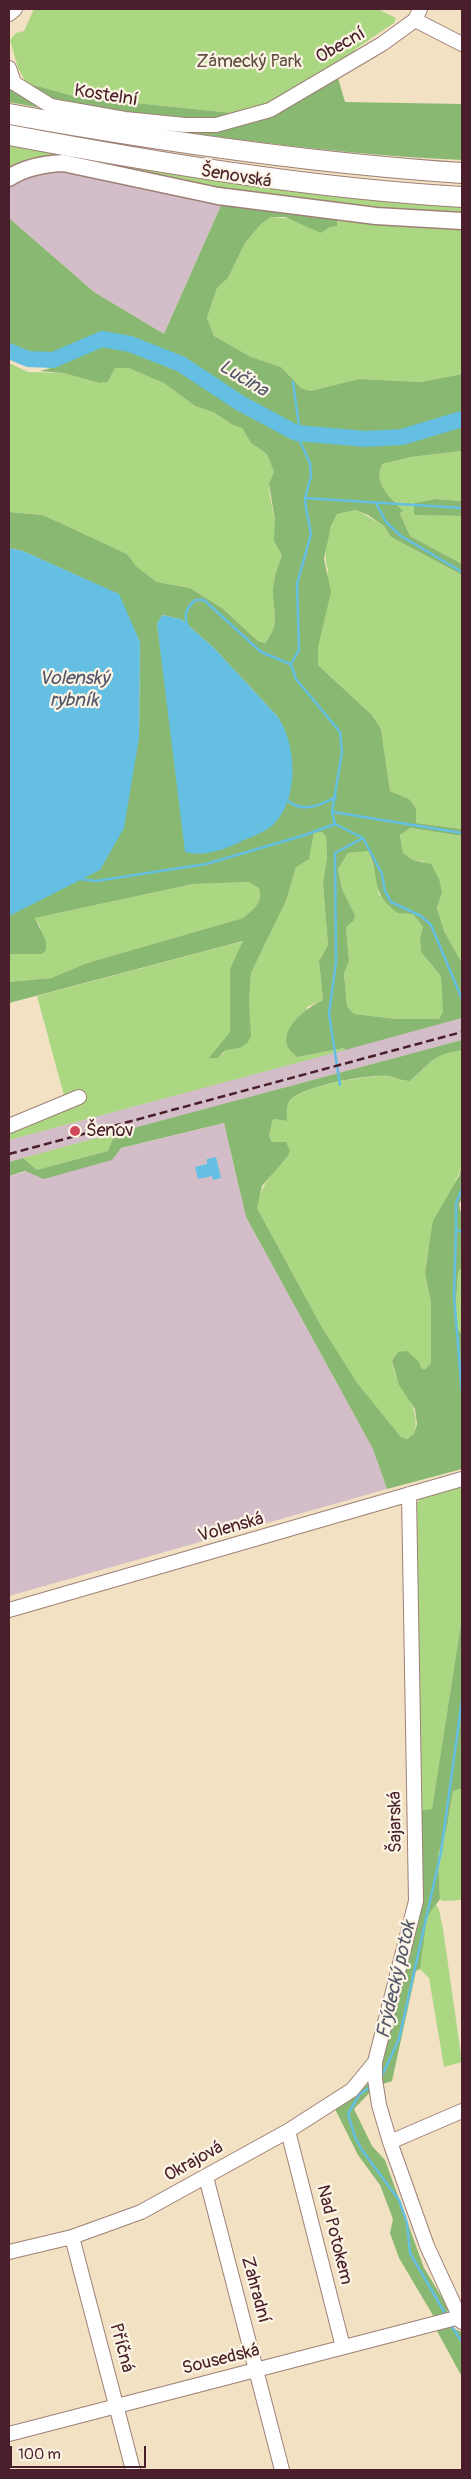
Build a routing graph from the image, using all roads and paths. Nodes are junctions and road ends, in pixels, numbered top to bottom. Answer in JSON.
{"nodes":[{"id":1,"x":15,"y":9,"type":"edge"},
{"id":2,"x":9,"y":14,"type":"edge"},
{"id":3,"x":417,"y":14,"type":"edge"},
{"id":4,"x":462,"y":44,"type":"edge"},
{"id":5,"x":9,"y":68,"type":"edge"},
{"id":6,"x":9,"y":114,"type":"edge"},
{"id":7,"x":216,"y":125,"type":"joint"},
{"id":8,"x":9,"y":135,"type":"edge"},
{"id":9,"x":462,"y":173,"type":"edge"},
{"id":10,"x":9,"y":178,"type":"edge"},
{"id":11,"x":462,"y":197,"type":"edge"},
{"id":12,"x":462,"y":221,"type":"edge"},
{"id":13,"x":79,"y":1097,"type":"dead end"},
{"id":14,"x":9,"y":1126,"type":"edge"},
{"id":15,"x":462,"y":1480,"type":"edge"},
{"id":16,"x":409,"y":1494,"type":"junction"},
{"id":17,"x":9,"y":1610,"type":"edge"},
{"id":18,"x":375,"y":2062,"type":"junction"},
{"id":19,"x":462,"y":2111,"type":"edge"},
{"id":20,"x":288,"y":2131,"type":"junction"},
{"id":21,"x":390,"y":2142,"type":"junction"},
{"id":22,"x":206,"y":2177,"type":"junction"},
{"id":23,"x":72,"y":2237,"type":"junction"},
{"id":24,"x":9,"y":2252,"type":"edge"},
{"id":25,"x":455,"y":2319,"type":"edge"},
{"id":26,"x":343,"y":2348,"type":"junction"},
{"id":27,"x":257,"y":2370,"type":"junction"},
{"id":28,"x":118,"y":2406,"type":"junction"},
{"id":29,"x":9,"y":2434,"type":"edge"},
{"id":30,"x":133,"y":2470,"type":"edge"},
{"id":31,"x":282,"y":2470,"type":"edge"}],
"edges":[{"from":1,"to":2,"type":"street"},
{"from":3,"to":4,"type":"street"},
{"from":3,"to":7,"type":"street","name":"Obecní"},
{"from":5,"to":7,"type":"street","name":"Kostelní"},
{"from":6,"to":9,"type":"highway"},
{"from":8,"to":11,"type":"highway"},
{"from":10,"to":12,"type":"main road","name":"Šenovská"},
{"from":13,"to":14,"type":"street"},
{"from":15,"to":16,"type":"street","name":"Volenská"},
{"from":16,"to":17,"type":"street","name":"Volenská"},
{"from":16,"to":18,"type":"street","name":"Šajarská"},
{"from":18,"to":20,"type":"street","name":"Okrajová"},
{"from":18,"to":21,"type":"street","name":"Šajarská"},
{"from":19,"to":21,"type":"street"},
{"from":20,"to":22,"type":"street","name":"Okrajová"},
{"from":20,"to":26,"type":"street","name":"Nad Potokem"},
{"from":21,"to":25,"type":"street","name":"Šajarská"},
{"from":22,"to":23,"type":"street","name":"Okrajová"},
{"from":22,"to":27,"type":"street","name":"Zahradní"},
{"from":23,"to":24,"type":"street","name":"Okrajová"},
{"from":23,"to":28,"type":"street","name":"Příčná"},
{"from":25,"to":26,"type":"street","name":"Sousedská"},
{"from":26,"to":27,"type":"street","name":"Sousedská"},
{"from":27,"to":28,"type":"street","name":"Sousedská"},
{"from":27,"to":31,"type":"street","name":"Zahradní"},
{"from":28,"to":29,"type":"street","name":"Sousedská"},
{"from":28,"to":30,"type":"street","name":"Příčná"}]}
